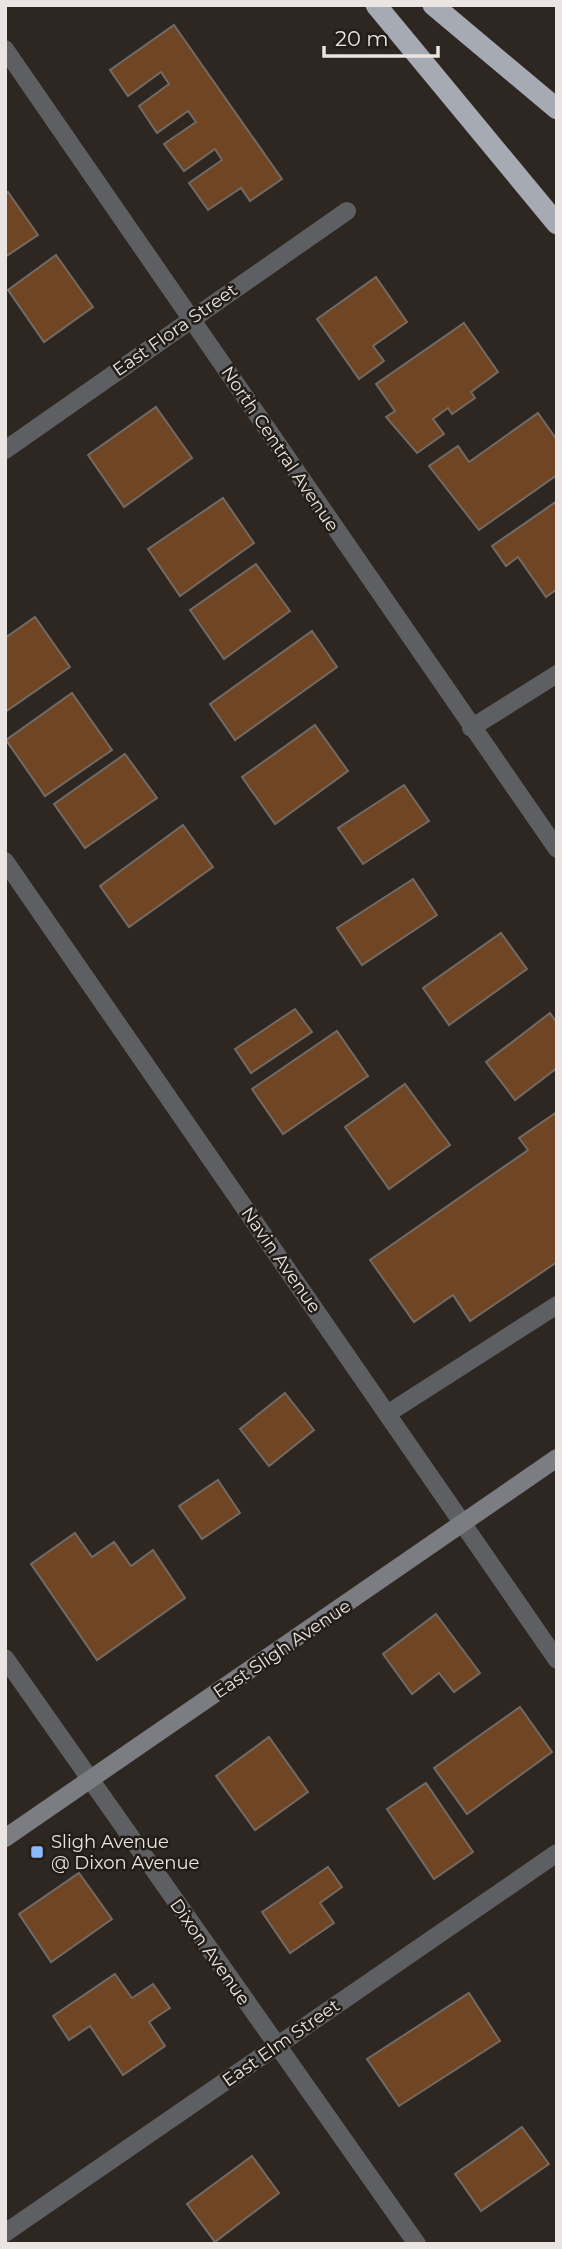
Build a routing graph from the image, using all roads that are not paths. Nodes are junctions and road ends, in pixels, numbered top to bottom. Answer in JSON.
{"nodes":[{"id":1,"x":376,"y":5,"type":"edge"},
{"id":2,"x":433,"y":5,"type":"edge"},
{"id":3,"x":5,"y":48,"type":"edge"},
{"id":4,"x":557,"y":109,"type":"edge"},
{"id":5,"x":347,"y":211,"type":"dead end"},
{"id":6,"x":557,"y":225,"type":"edge"},
{"id":7,"x":191,"y":319,"type":"junction"},
{"id":8,"x":5,"y":450,"type":"edge"},
{"id":9,"x":557,"y":674,"type":"edge"},
{"id":10,"x":471,"y":728,"type":"junction"},
{"id":11,"x":557,"y":849,"type":"edge"},
{"id":12,"x":5,"y":860,"type":"edge"},
{"id":13,"x":557,"y":1305,"type":"edge"},
{"id":14,"x":387,"y":1414,"type":"junction"},
{"id":15,"x":557,"y":1458,"type":"edge"},
{"id":16,"x":464,"y":1525,"type":"junction"},
{"id":17,"x":5,"y":1658,"type":"edge"},
{"id":18,"x":557,"y":1660,"type":"edge"},
{"id":19,"x":89,"y":1780,"type":"junction"},
{"id":20,"x":5,"y":1838,"type":"edge"},
{"id":21,"x":557,"y":1853,"type":"edge"},
{"id":22,"x":277,"y":2046,"type":"junction"},
{"id":23,"x":5,"y":2232,"type":"edge"},
{"id":24,"x":417,"y":2244,"type":"edge"}],
"edges":[{"from":1,"to":6,"type":"highway"},
{"from":2,"to":4,"type":"highway"},
{"from":3,"to":7,"type":"street","name":"North Central Avenue"},
{"from":5,"to":7,"type":"street","name":"East Flora Street"},
{"from":7,"to":8,"type":"street","name":"East Flora Street"},
{"from":7,"to":10,"type":"street","name":"North Central Avenue"},
{"from":9,"to":10,"type":"street"},
{"from":10,"to":11,"type":"street","name":"North Central Avenue"},
{"from":12,"to":14,"type":"street","name":"Navin Avenue"},
{"from":13,"to":14,"type":"street"},
{"from":14,"to":16,"type":"street","name":"Navin Avenue"},
{"from":15,"to":16,"type":"main road","name":"East Sligh Avenue"},
{"from":16,"to":18,"type":"street","name":"Navin Avenue"},
{"from":16,"to":19,"type":"main road","name":"East Sligh Avenue"},
{"from":17,"to":19,"type":"street","name":"Dixon Avenue"},
{"from":19,"to":20,"type":"main road","name":"East Sligh Avenue"},
{"from":19,"to":22,"type":"street","name":"Dixon Avenue"},
{"from":21,"to":22,"type":"street","name":"East Elm Street"},
{"from":22,"to":23,"type":"street","name":"East Elm Street"},
{"from":22,"to":24,"type":"street","name":"Dixon Avenue"}]}
